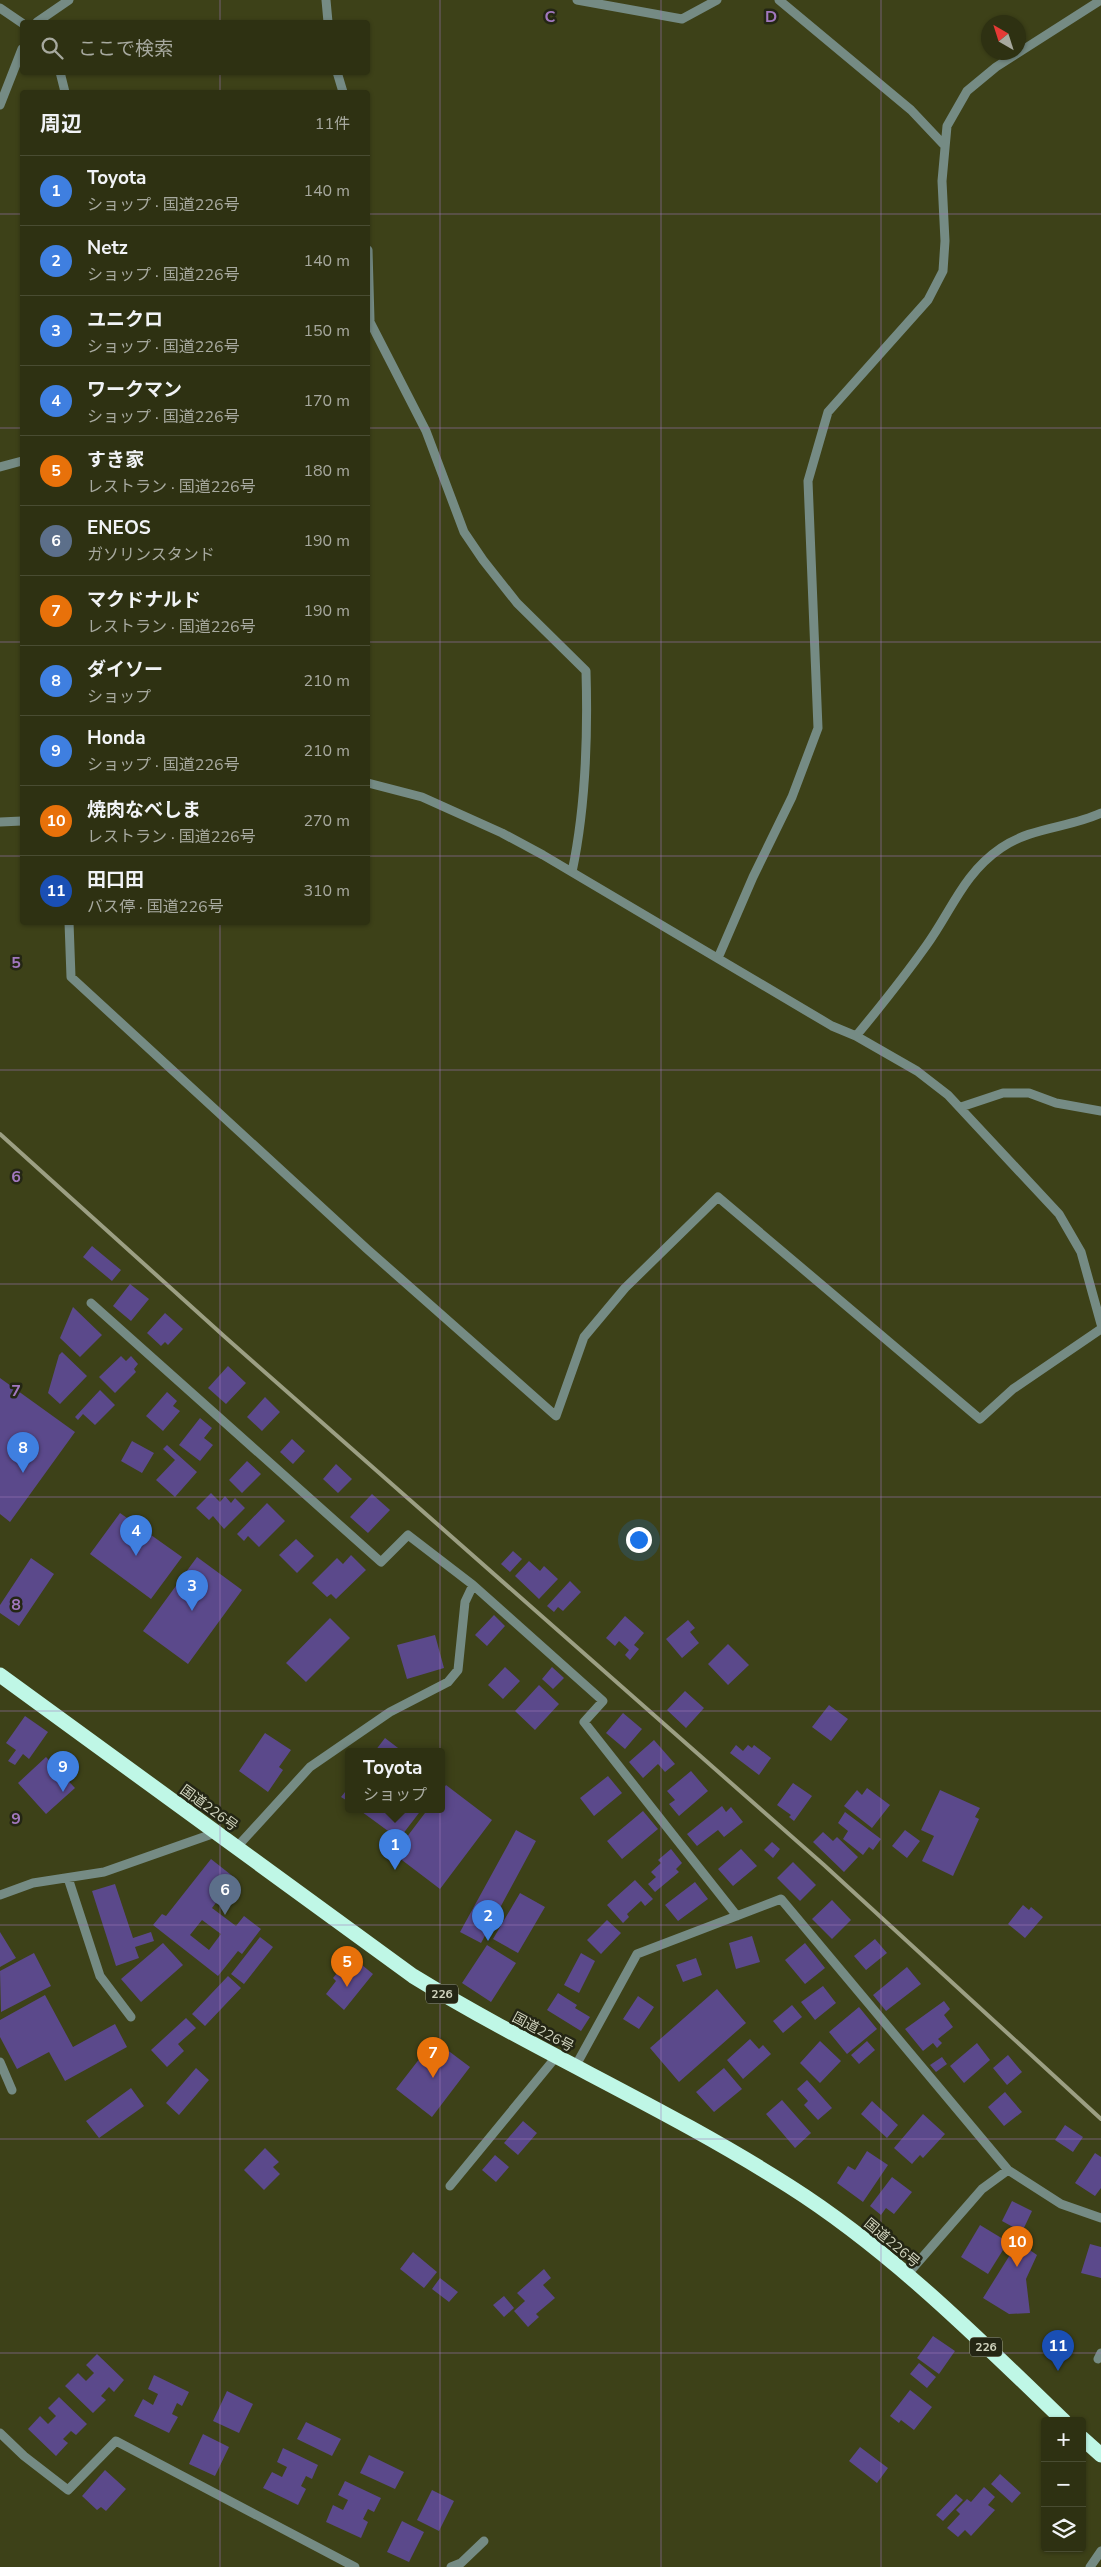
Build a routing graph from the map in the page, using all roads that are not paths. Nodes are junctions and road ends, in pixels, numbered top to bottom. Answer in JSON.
{"nodes":[{"id":1,"x":69,"y":0,"type":"edge"},
{"id":2,"x":326,"y":0,"type":"edge"},
{"id":3,"x":578,"y":0,"type":"edge"},
{"id":4,"x":717,"y":0,"type":"edge"},
{"id":5,"x":779,"y":0,"type":"edge"},
{"id":6,"x":1100,"y":0,"type":"edge"},
{"id":7,"x":0,"y":8,"type":"edge"},
{"id":8,"x":40,"y":20,"type":"edge"},
{"id":9,"x":328,"y":20,"type":"edge"},
{"id":10,"x":20,"y":22,"type":"edge"},
{"id":11,"x":20,"y":54,"type":"edge"},
{"id":12,"x":61,"y":75,"type":"edge"},
{"id":13,"x":338,"y":75,"type":"edge"},
{"id":14,"x":64,"y":90,"type":"edge"},
{"id":15,"x":342,"y":90,"type":"edge"},
{"id":16,"x":0,"y":105,"type":"edge"},
{"id":17,"x":945,"y":146,"type":"junction"},
{"id":18,"x":370,"y":321,"type":"edge"},
{"id":19,"x":20,"y":462,"type":"edge"},
{"id":20,"x":0,"y":467,"type":"edge"},
{"id":21,"x":370,"y":784,"type":"edge"},
{"id":22,"x":1101,"y":813,"type":"edge"},
{"id":23,"x":20,"y":821,"type":"edge"},
{"id":24,"x":0,"y":822,"type":"edge"},
{"id":25,"x":572,"y":872,"type":"junction"},
{"id":26,"x":69,"y":925,"type":"edge"},
{"id":27,"x":718,"y":958,"type":"junction"},
{"id":28,"x":856,"y":1036,"type":"junction"},
{"id":29,"x":961,"y":1107,"type":"junction"},
{"id":30,"x":1101,"y":1111,"type":"edge"},
{"id":31,"x":91,"y":1303,"type":"dead end"},
{"id":32,"x":1101,"y":1324,"type":"edge"},
{"id":33,"x":1101,"y":1329,"type":"edge"},
{"id":34,"x":473,"y":1585,"type":"junction"},
{"id":35,"x":0,"y":1675,"type":"edge"},
{"id":36,"x":215,"y":1833,"type":"junction"},
{"id":37,"x":236,"y":1848,"type":"junction"},
{"id":38,"x":68,"y":1878,"type":"junction"},
{"id":39,"x":0,"y":1895,"type":"edge"},
{"id":40,"x":737,"y":1916,"type":"junction"},
{"id":41,"x":131,"y":2018,"type":"dead end"},
{"id":42,"x":556,"y":2057,"type":"junction"},
{"id":43,"x":0,"y":2062,"type":"edge"},
{"id":44,"x":575,"y":2067,"type":"junction"},
{"id":45,"x":12,"y":2090,"type":"dead end"},
{"id":46,"x":1008,"y":2170,"type":"junction"},
{"id":47,"x":450,"y":2186,"type":"dead end"},
{"id":48,"x":1101,"y":2218,"type":"edge"},
{"id":49,"x":906,"y":2276,"type":"junction"},
{"id":50,"x":1060,"y":2417,"type":"edge"},
{"id":51,"x":0,"y":2433,"type":"edge"},
{"id":52,"x":1086,"y":2442,"type":"edge"},
{"id":53,"x":1101,"y":2455,"type":"edge"},
{"id":54,"x":484,"y":2541,"type":"dead end"},
{"id":55,"x":1101,"y":2552,"type":"edge"},
{"id":56,"x":355,"y":2567,"type":"edge"},
{"id":57,"x":451,"y":2567,"type":"edge"},
{"id":58,"x":1090,"y":2567,"type":"edge"}],
"edges":[{"from":1,"to":8,"type":"street"},
{"from":2,"to":9,"type":"street"},
{"from":3,"to":4,"type":"street"},
{"from":5,"to":17,"type":"street"},
{"from":6,"to":17,"type":"street"},
{"from":7,"to":10,"type":"street"},
{"from":11,"to":16,"type":"street"},
{"from":12,"to":14,"type":"street"},
{"from":13,"to":15,"type":"street"},
{"from":17,"to":27,"type":"street"},
{"from":18,"to":25,"type":"street"},
{"from":19,"to":20,"type":"street"},
{"from":21,"to":25,"type":"street"},
{"from":22,"to":28,"type":"street"},
{"from":23,"to":24,"type":"street"},
{"from":25,"to":27,"type":"street"},
{"from":26,"to":33,"type":"street"},
{"from":27,"to":28,"type":"street"},
{"from":28,"to":29,"type":"street"},
{"from":29,"to":30,"type":"street"},
{"from":29,"to":32,"type":"street"},
{"from":31,"to":34,"type":"street"},
{"from":34,"to":37,"type":"street"},
{"from":34,"to":40,"type":"street"},
{"from":35,"to":36,"type":"highway","name":"国道226号","number":"226"},
{"from":36,"to":37,"type":"highway","name":"国道226号","number":"226"},
{"from":36,"to":38,"type":"street"},
{"from":37,"to":42,"type":"highway","name":"国道226号","number":"226"},
{"from":38,"to":39,"type":"street"},
{"from":38,"to":41,"type":"street"},
{"from":40,"to":44,"type":"street"},
{"from":40,"to":46,"type":"street"},
{"from":42,"to":44,"type":"highway","name":"国道226号","number":"226"},
{"from":42,"to":47,"type":"street"},
{"from":43,"to":45,"type":"street"},
{"from":44,"to":49,"type":"highway","name":"国道226号","number":"226"},
{"from":46,"to":48,"type":"street"},
{"from":46,"to":49,"type":"street"},
{"from":49,"to":50,"type":"highway","name":"国道226号","number":"226"},
{"from":51,"to":56,"type":"street"},
{"from":52,"to":53,"type":"highway"},
{"from":54,"to":57,"type":"street"},
{"from":55,"to":58,"type":"street"}]}
